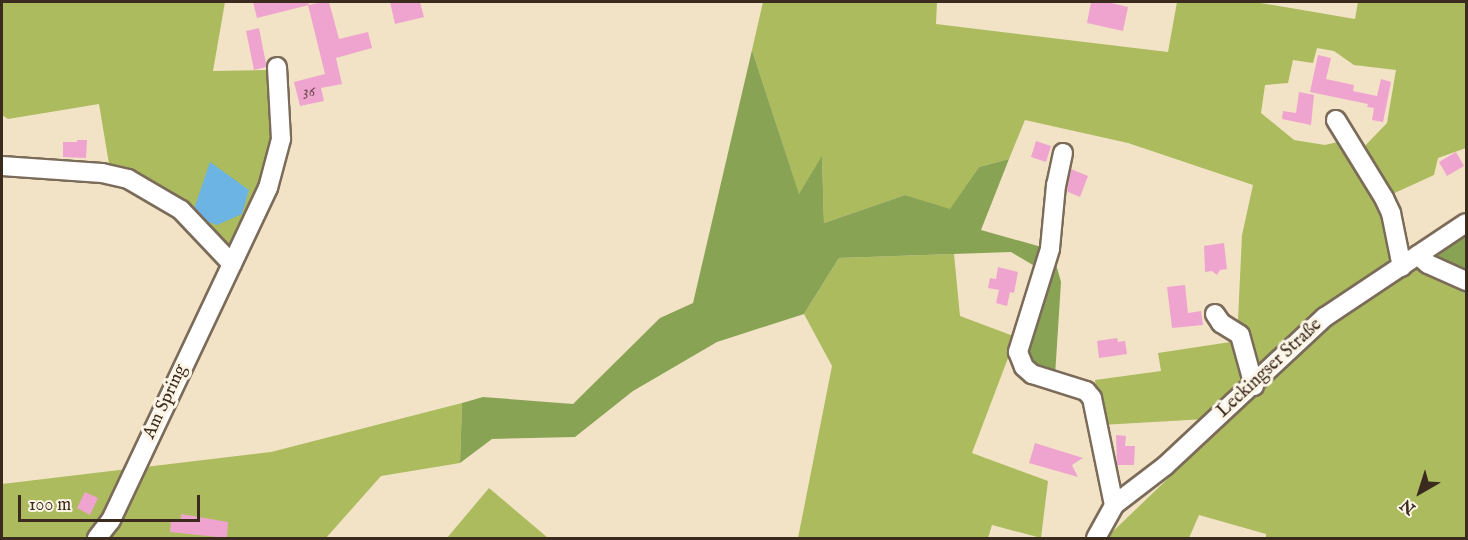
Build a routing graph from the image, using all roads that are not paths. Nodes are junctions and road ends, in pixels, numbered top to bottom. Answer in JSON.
{"nodes":[{"id":1,"x":277,"y":67,"type":"dead end"},
{"id":2,"x":1336,"y":120,"type":"dead end"},
{"id":3,"x":1063,"y":153,"type":"dead end"},
{"id":4,"x":2,"y":166,"type":"edge"},
{"id":5,"x":1467,"y":223,"type":"edge"},
{"id":6,"x":1418,"y":255,"type":"junction"},
{"id":7,"x":232,"y":264,"type":"junction"},
{"id":8,"x":1402,"y":267,"type":"junction"},
{"id":9,"x":1467,"y":281,"type":"edge"},
{"id":10,"x":1215,"y":314,"type":"dead end"},
{"id":11,"x":1254,"y":386,"type":"junction"},
{"id":12,"x":1114,"y":505,"type":"junction"},
{"id":13,"x":97,"y":538,"type":"edge"},
{"id":14,"x":1096,"y":538,"type":"edge"}],
"edges":[{"from":1,"to":7,"type":"street","name":"Am Spring"},
{"from":2,"to":8,"type":"street"},
{"from":3,"to":12,"type":"street"},
{"from":4,"to":7,"type":"street"},
{"from":5,"to":6,"type":"street","name":"Leckingser Straße"},
{"from":6,"to":8,"type":"street","name":"Leckingser Straße"},
{"from":6,"to":9,"type":"street"},
{"from":7,"to":13,"type":"street","name":"Am Spring"},
{"from":8,"to":11,"type":"street","name":"Leckingser Straße"},
{"from":10,"to":11,"type":"street"},
{"from":11,"to":12,"type":"street","name":"Leckingser Straße"},
{"from":12,"to":14,"type":"street","name":"Leckingser Straße"}]}
